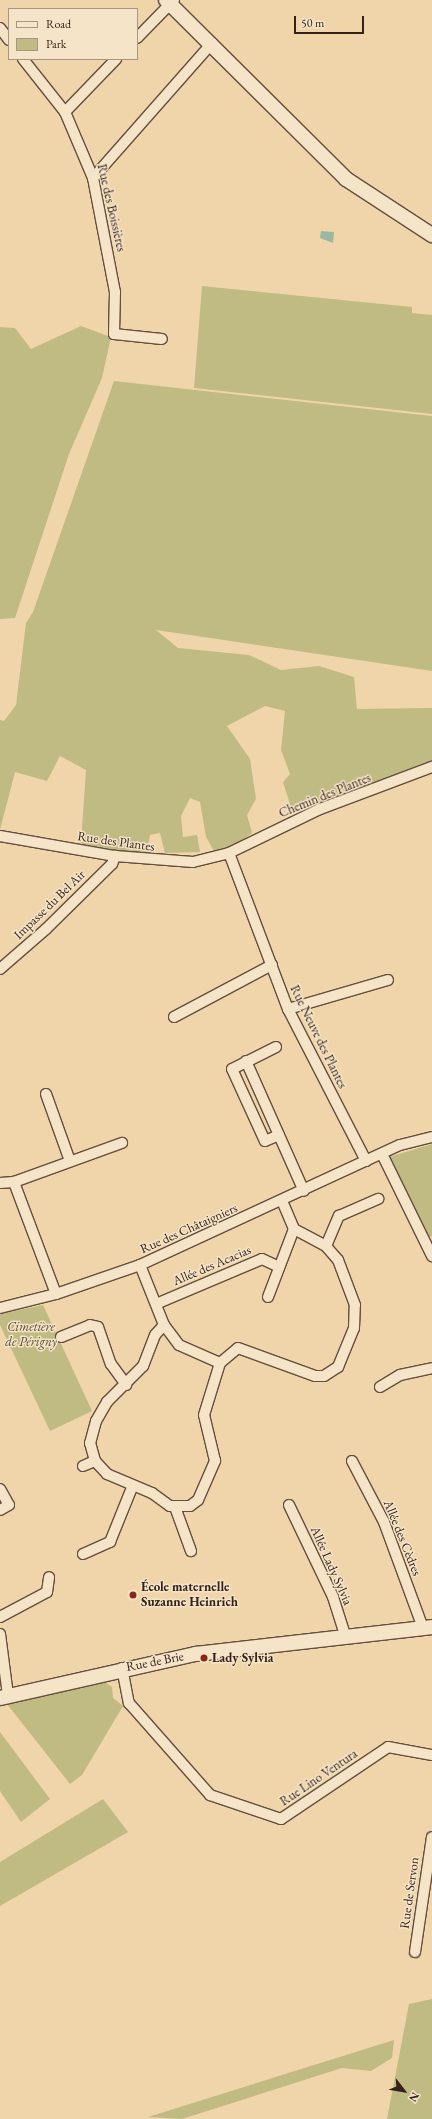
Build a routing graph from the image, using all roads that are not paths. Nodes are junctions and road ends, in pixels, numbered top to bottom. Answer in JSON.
{"nodes":[{"id":1,"x":170,"y":2,"type":"edge"},
{"id":2,"x":0,"y":28,"type":"edge"},
{"id":3,"x":138,"y":37,"type":"edge"},
{"id":4,"x":8,"y":39,"type":"edge"},
{"id":5,"x":212,"y":43,"type":"junction"},
{"id":6,"x":24,"y":60,"type":"edge"},
{"id":7,"x":115,"y":60,"type":"edge"},
{"id":8,"x":64,"y":112,"type":"junction"},
{"id":9,"x":92,"y":178,"type":"junction"},
{"id":10,"x":432,"y":235,"type":"edge"},
{"id":11,"x":162,"y":340,"type":"dead end"},
{"id":12,"x":432,"y":768,"type":"edge"},
{"id":13,"x":0,"y":836,"type":"edge"},
{"id":14,"x":229,"y":853,"type":"junction"},
{"id":15,"x":115,"y":856,"type":"junction"},
{"id":16,"x":272,"y":964,"type":"junction"},
{"id":17,"x":0,"y":970,"type":"edge"},
{"id":18,"x":388,"y":980,"type":"dead end"},
{"id":19,"x":288,"y":1009,"type":"junction"},
{"id":20,"x":174,"y":1017,"type":"dead end"},
{"id":21,"x":276,"y":1047,"type":"dead end"},
{"id":22,"x":246,"y":1061,"type":"junction"},
{"id":23,"x":46,"y":1094,"type":"dead end"},
{"id":24,"x":279,"y":1135,"type":"junction"},
{"id":25,"x":432,"y":1137,"type":"edge"},
{"id":26,"x":122,"y":1143,"type":"dead end"},
{"id":27,"x":382,"y":1154,"type":"junction"},
{"id":28,"x":70,"y":1161,"type":"junction"},
{"id":29,"x":366,"y":1161,"type":"junction"},
{"id":30,"x":14,"y":1182,"type":"junction"},
{"id":31,"x":0,"y":1183,"type":"edge"},
{"id":32,"x":304,"y":1191,"type":"junction"},
{"id":33,"x":378,"y":1199,"type":"dead end"},
{"id":34,"x":282,"y":1201,"type":"junction"},
{"id":35,"x":294,"y":1229,"type":"junction"},
{"id":36,"x":326,"y":1246,"type":"junction"},
{"id":37,"x":432,"y":1256,"type":"edge"},
{"id":38,"x":140,"y":1265,"type":"junction"},
{"id":39,"x":279,"y":1267,"type":"junction"},
{"id":40,"x":56,"y":1294,"type":"junction"},
{"id":41,"x":268,"y":1297,"type":"dead end"},
{"id":42,"x":156,"y":1304,"type":"junction"},
{"id":43,"x":0,"y":1308,"type":"edge"},
{"id":44,"x":164,"y":1325,"type":"junction"},
{"id":45,"x":61,"y":1337,"type":"dead end"},
{"id":46,"x":220,"y":1363,"type":"junction"},
{"id":47,"x":432,"y":1368,"type":"edge"},
{"id":48,"x":126,"y":1385,"type":"junction"},
{"id":49,"x":380,"y":1387,"type":"dead end"},
{"id":50,"x":94,"y":1461,"type":"junction"},
{"id":51,"x":352,"y":1461,"type":"dead end"},
{"id":52,"x":83,"y":1466,"type":"dead end"},
{"id":53,"x":133,"y":1485,"type":"junction"},
{"id":54,"x":0,"y":1489,"type":"edge"},
{"id":55,"x":289,"y":1504,"type":"dead end"},
{"id":56,"x":175,"y":1507,"type":"junction"},
{"id":57,"x":0,"y":1510,"type":"edge"},
{"id":58,"x":191,"y":1551,"type":"dead end"},
{"id":59,"x":83,"y":1554,"type":"dead end"},
{"id":60,"x":49,"y":1577,"type":"dead end"},
{"id":61,"x":0,"y":1617,"type":"edge"},
{"id":62,"x":427,"y":1628,"type":"edge"},
{"id":63,"x":0,"y":1634,"type":"edge"},
{"id":64,"x":346,"y":1638,"type":"junction"},
{"id":65,"x":122,"y":1668,"type":"junction"},
{"id":66,"x":4,"y":1697,"type":"edge"},
{"id":67,"x":432,"y":1755,"type":"edge"},
{"id":68,"x":432,"y":1837,"type":"edge"},
{"id":69,"x":415,"y":1952,"type":"dead end"}],
"edges":[{"from":1,"to":3,"type":"street"},
{"from":1,"to":5,"type":"street"},
{"from":2,"to":4,"type":"street"},
{"from":5,"to":9,"type":"street"},
{"from":5,"to":10,"type":"street"},
{"from":6,"to":8,"type":"street","name":"Rue des Boissières"},
{"from":7,"to":8,"type":"street"},
{"from":8,"to":9,"type":"street","name":"Rue des Boissières"},
{"from":9,"to":11,"type":"street","name":"Rue des Boissières"},
{"from":12,"to":14,"type":"street","name":"Chemin des Plantes"},
{"from":13,"to":15,"type":"street","name":"Rue des Plantes"},
{"from":14,"to":15,"type":"street","name":"Rue des Plantes"},
{"from":14,"to":16,"type":"street","name":"Rue Neuve des Plantes"},
{"from":15,"to":17,"type":"street","name":"Impasse du Bel Air"},
{"from":16,"to":19,"type":"street","name":"Rue Neuve des Plantes"},
{"from":16,"to":20,"type":"street"},
{"from":18,"to":19,"type":"street"},
{"from":19,"to":29,"type":"street","name":"Rue Neuve des Plantes"},
{"from":21,"to":22,"type":"street"},
{"from":22,"to":24,"type":"street"},
{"from":22,"to":24,"type":"street"},
{"from":23,"to":28,"type":"street"},
{"from":24,"to":32,"type":"street"},
{"from":25,"to":27,"type":"street","name":"Rue des Châtaigniers"},
{"from":26,"to":28,"type":"street"},
{"from":27,"to":29,"type":"street","name":"Rue des Châtaigniers"},
{"from":27,"to":37,"type":"street"},
{"from":28,"to":30,"type":"street"},
{"from":29,"to":32,"type":"street","name":"Rue des Châtaigniers"},
{"from":30,"to":31,"type":"street"},
{"from":30,"to":40,"type":"street"},
{"from":32,"to":34,"type":"street","name":"Rue des Châtaigniers"},
{"from":33,"to":36,"type":"street"},
{"from":34,"to":35,"type":"street"},
{"from":34,"to":38,"type":"street","name":"Rue des Châtaigniers"},
{"from":35,"to":36,"type":"street"},
{"from":35,"to":39,"type":"street"},
{"from":36,"to":46,"type":"street"},
{"from":38,"to":40,"type":"street","name":"Rue des Châtaigniers"},
{"from":38,"to":42,"type":"street"},
{"from":39,"to":41,"type":"street"},
{"from":39,"to":42,"type":"street","name":"Allée des Acacias"},
{"from":40,"to":43,"type":"street","name":"Rue des Châtaigniers"},
{"from":42,"to":44,"type":"street"},
{"from":44,"to":46,"type":"street"},
{"from":44,"to":48,"type":"street"},
{"from":45,"to":48,"type":"street"},
{"from":46,"to":56,"type":"street"},
{"from":47,"to":49,"type":"street"},
{"from":48,"to":50,"type":"street"},
{"from":50,"to":52,"type":"street"},
{"from":50,"to":53,"type":"street"},
{"from":51,"to":62,"type":"street","name":"Allée des Cèdres"},
{"from":53,"to":56,"type":"street"},
{"from":53,"to":59,"type":"street"},
{"from":54,"to":57,"type":"street"},
{"from":55,"to":64,"type":"street","name":"Allée Lady Sylvia"},
{"from":56,"to":58,"type":"street"},
{"from":60,"to":61,"type":"street"},
{"from":62,"to":64,"type":"street","name":"Rue de Brie"},
{"from":63,"to":66,"type":"street"},
{"from":64,"to":65,"type":"street","name":"Rue de Brie"},
{"from":65,"to":66,"type":"street","name":"Rue de Brie"},
{"from":65,"to":67,"type":"street","name":"Rue Lino Ventura"},
{"from":68,"to":69,"type":"street","name":"Rue de Servon"}]}
